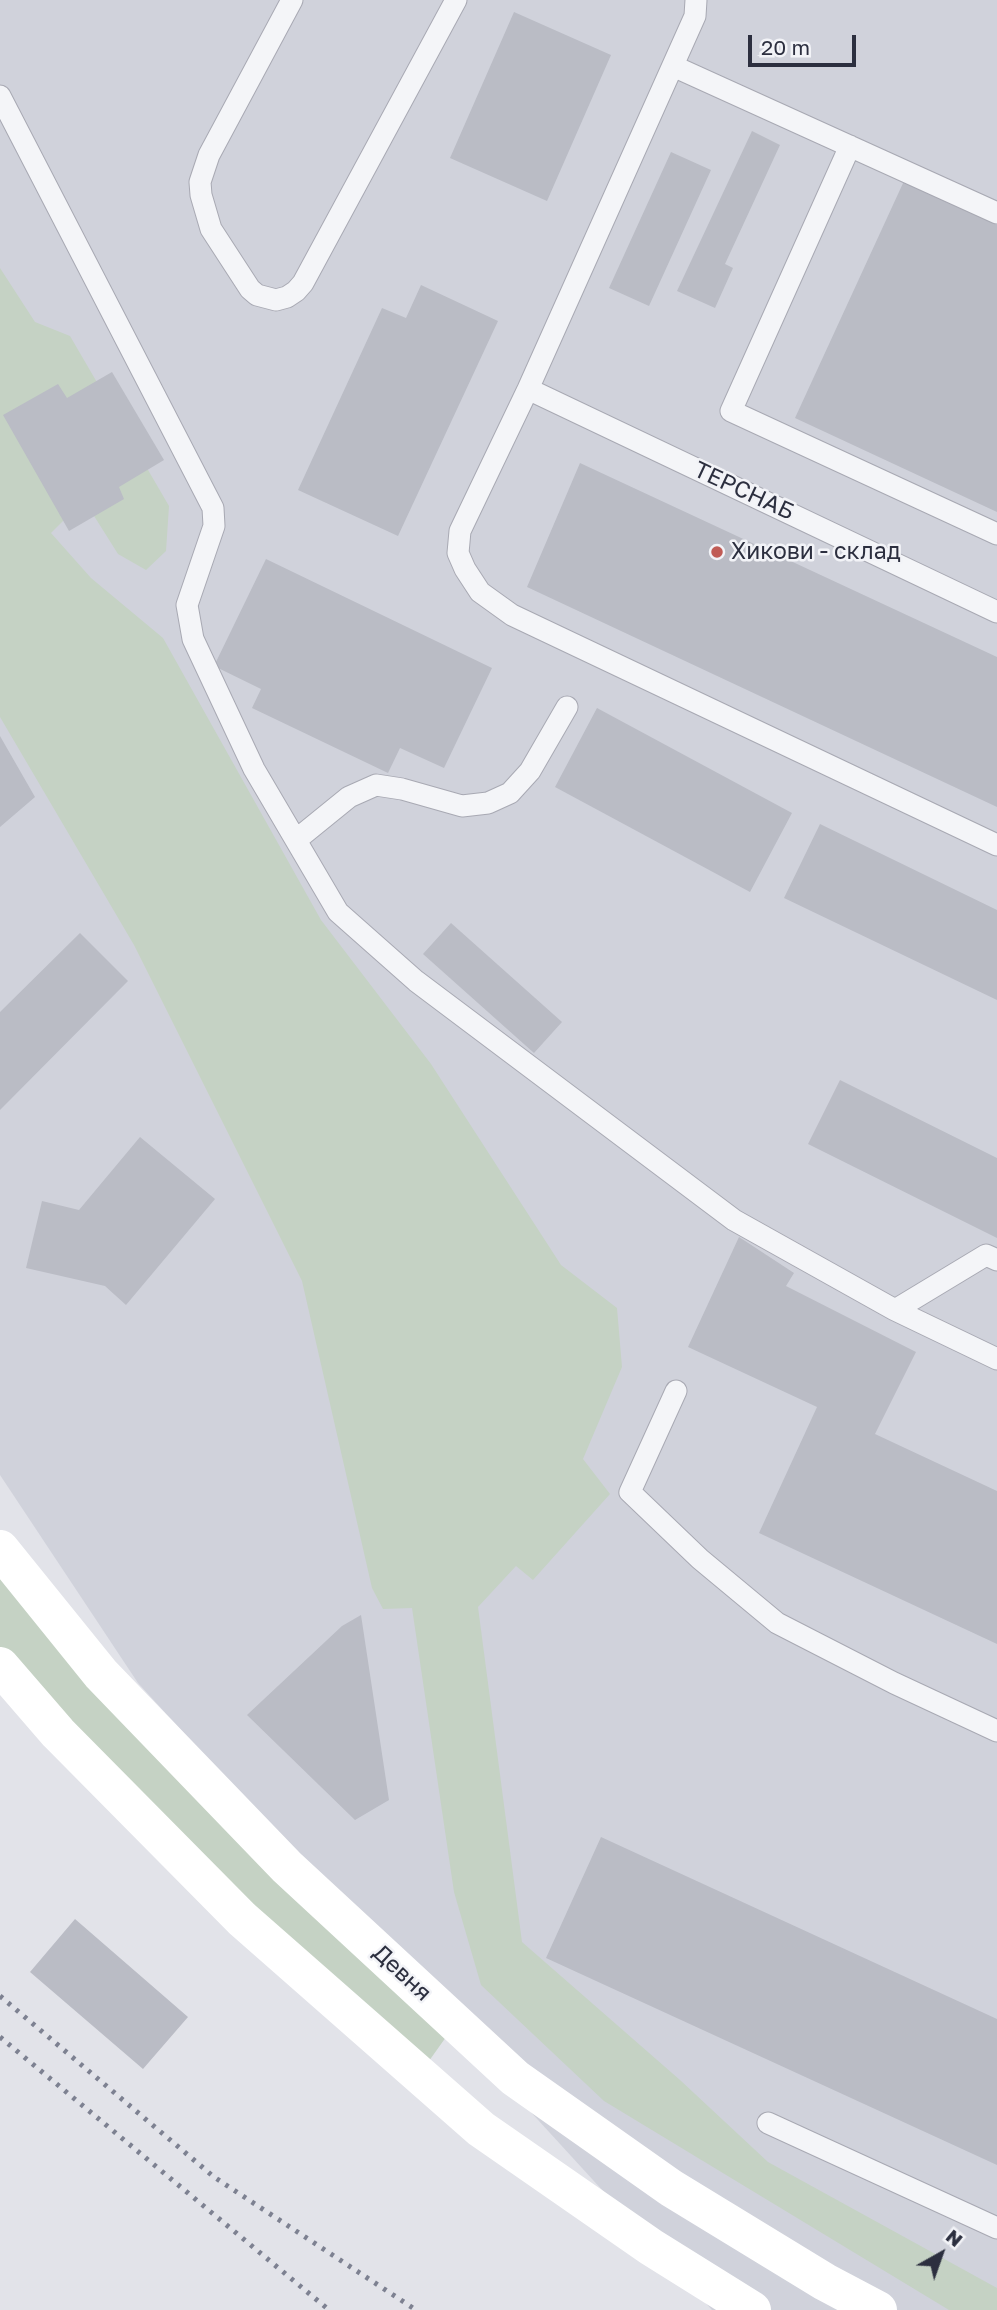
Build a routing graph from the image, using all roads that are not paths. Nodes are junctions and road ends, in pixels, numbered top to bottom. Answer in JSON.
{"nodes":[{"id":1,"x":292,"y":0,"type":"edge"},
{"id":2,"x":456,"y":0,"type":"edge"},
{"id":3,"x":696,"y":8,"type":"edge"},
{"id":4,"x":673,"y":66,"type":"junction"},
{"id":5,"x":0,"y":96,"type":"edge"},
{"id":6,"x":850,"y":146,"type":"junction"},
{"id":7,"x":997,"y":213,"type":"edge"},
{"id":8,"x":528,"y":389,"type":"junction"},
{"id":9,"x":997,"y":534,"type":"edge"},
{"id":10,"x":997,"y":612,"type":"edge"},
{"id":11,"x":567,"y":707,"type":"dead end"},
{"id":12,"x":296,"y":840,"type":"junction"},
{"id":13,"x":997,"y":845,"type":"edge"},
{"id":14,"x":997,"y":1260,"type":"edge"},
{"id":15,"x":895,"y":1310,"type":"junction"},
{"id":16,"x":997,"y":1359,"type":"edge"},
{"id":17,"x":676,"y":1391,"type":"dead end"},
{"id":18,"x":0,"y":1549,"type":"edge"},
{"id":19,"x":0,"y":1666,"type":"edge"},
{"id":20,"x":997,"y":1731,"type":"edge"},
{"id":21,"x":768,"y":2123,"type":"dead end"},
{"id":22,"x":997,"y":2228,"type":"edge"},
{"id":23,"x":752,"y":2310,"type":"edge"},
{"id":24,"x":878,"y":2310,"type":"edge"}],
"edges":[{"from":1,"to":2,"type":"lane"},
{"from":3,"to":4,"type":"lane"},
{"from":4,"to":6,"type":"lane"},
{"from":4,"to":8,"type":"lane"},
{"from":5,"to":12,"type":"lane"},
{"from":6,"to":7,"type":"lane"},
{"from":6,"to":9,"type":"lane"},
{"from":8,"to":10,"type":"lane","name":"ТЕРСНАБ"},
{"from":8,"to":13,"type":"lane"},
{"from":11,"to":12,"type":"lane"},
{"from":12,"to":15,"type":"lane"},
{"from":14,"to":15,"type":"lane"},
{"from":15,"to":16,"type":"lane"},
{"from":17,"to":20,"type":"lane"},
{"from":18,"to":24,"type":"main road","name":"Девня"},
{"from":19,"to":23,"type":"main road"},
{"from":21,"to":22,"type":"lane"}]}
